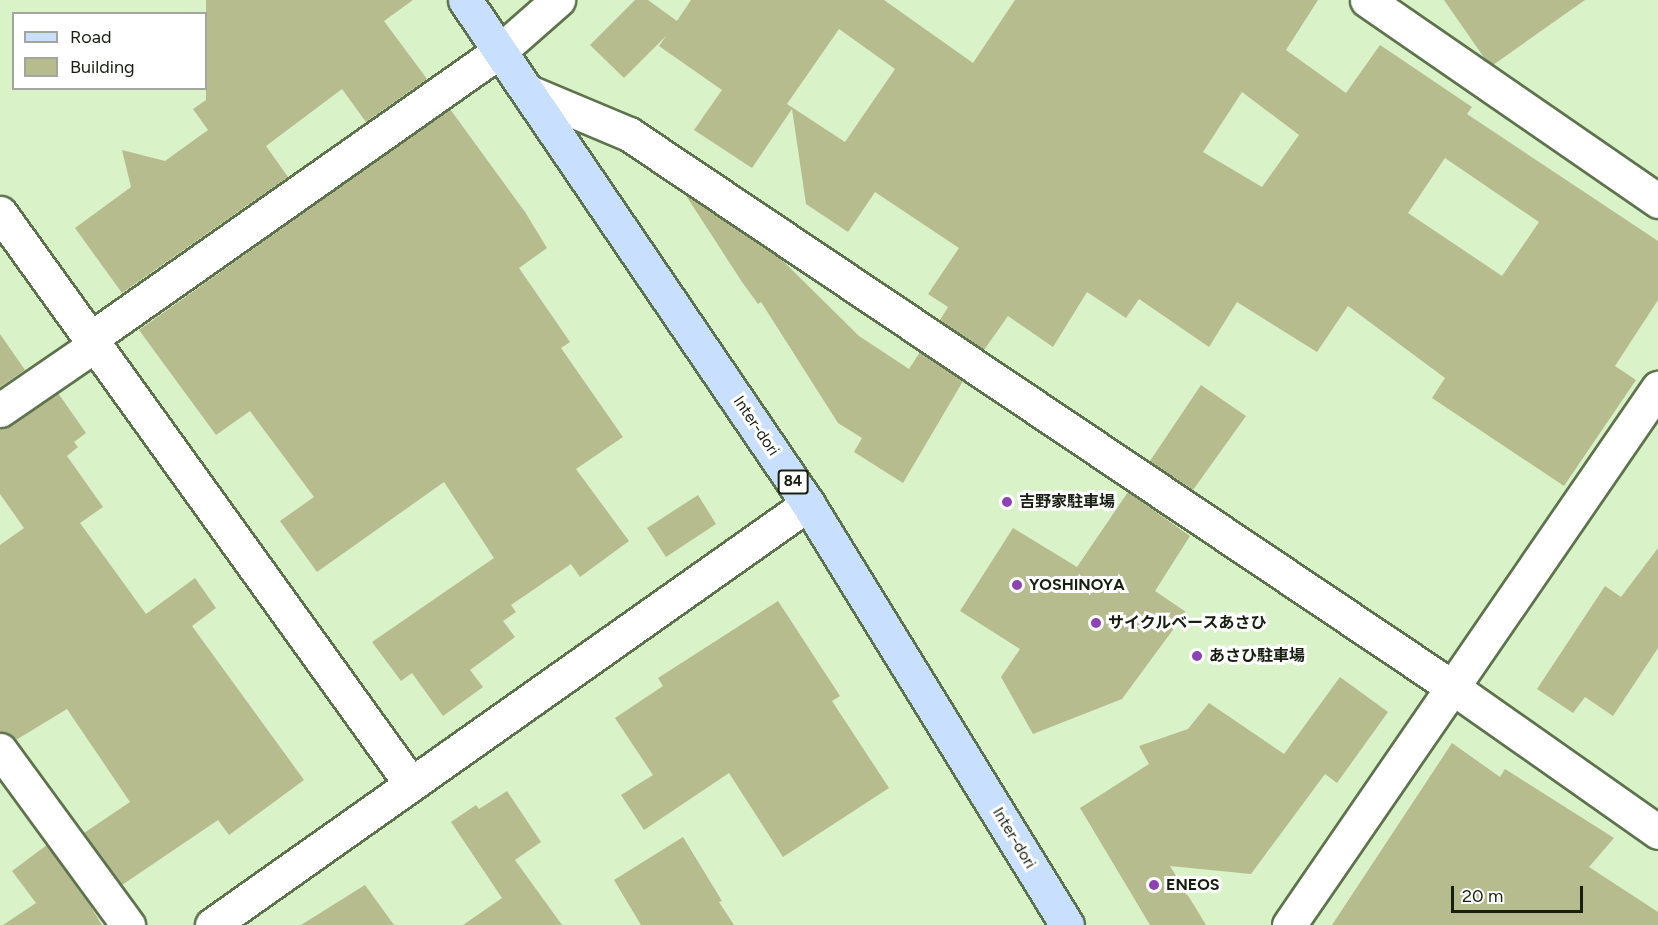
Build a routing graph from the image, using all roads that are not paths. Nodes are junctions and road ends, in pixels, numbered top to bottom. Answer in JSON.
{"nodes":[{"id":1,"x":465,"y":0,"type":"edge"},
{"id":2,"x":558,"y":0,"type":"edge"},
{"id":3,"x":1367,"y":0,"type":"edge"},
{"id":4,"x":501,"y":50,"type":"junction"},
{"id":5,"x":529,"y":92,"type":"junction"},
{"id":6,"x":1658,"y":201,"type":"edge"},
{"id":7,"x":0,"y":213,"type":"edge"},
{"id":8,"x":92,"y":342,"type":"junction"},
{"id":9,"x":1658,"y":388,"type":"edge"},
{"id":10,"x":0,"y":410,"type":"edge"},
{"id":11,"x":808,"y":504,"type":"junction"},
{"id":12,"x":1452,"y":687,"type":"junction"},
{"id":13,"x":0,"y":750,"type":"edge"},
{"id":14,"x":411,"y":784,"type":"junction"},
{"id":15,"x":1658,"y":832,"type":"edge"},
{"id":16,"x":128,"y":925,"type":"edge"},
{"id":17,"x":212,"y":925,"type":"edge"},
{"id":18,"x":1067,"y":925,"type":"edge"},
{"id":19,"x":1289,"y":925,"type":"edge"}],
"edges":[{"from":1,"to":4,"type":"main road","name":"Inter-dori","number":"84"},
{"from":2,"to":4,"type":"street"},
{"from":3,"to":6,"type":"street"},
{"from":4,"to":5,"type":"main road","name":"Inter-dori","number":"84"},
{"from":4,"to":8,"type":"street"},
{"from":5,"to":11,"type":"main road","name":"Inter-dori","number":"84"},
{"from":5,"to":12,"type":"street"},
{"from":7,"to":8,"type":"street"},
{"from":8,"to":10,"type":"street"},
{"from":8,"to":14,"type":"street"},
{"from":9,"to":12,"type":"street"},
{"from":11,"to":14,"type":"street"},
{"from":11,"to":18,"type":"main road","name":"Inter-dori","number":"84"},
{"from":12,"to":15,"type":"street"},
{"from":12,"to":19,"type":"street"},
{"from":13,"to":16,"type":"street"},
{"from":14,"to":17,"type":"street"}]}
